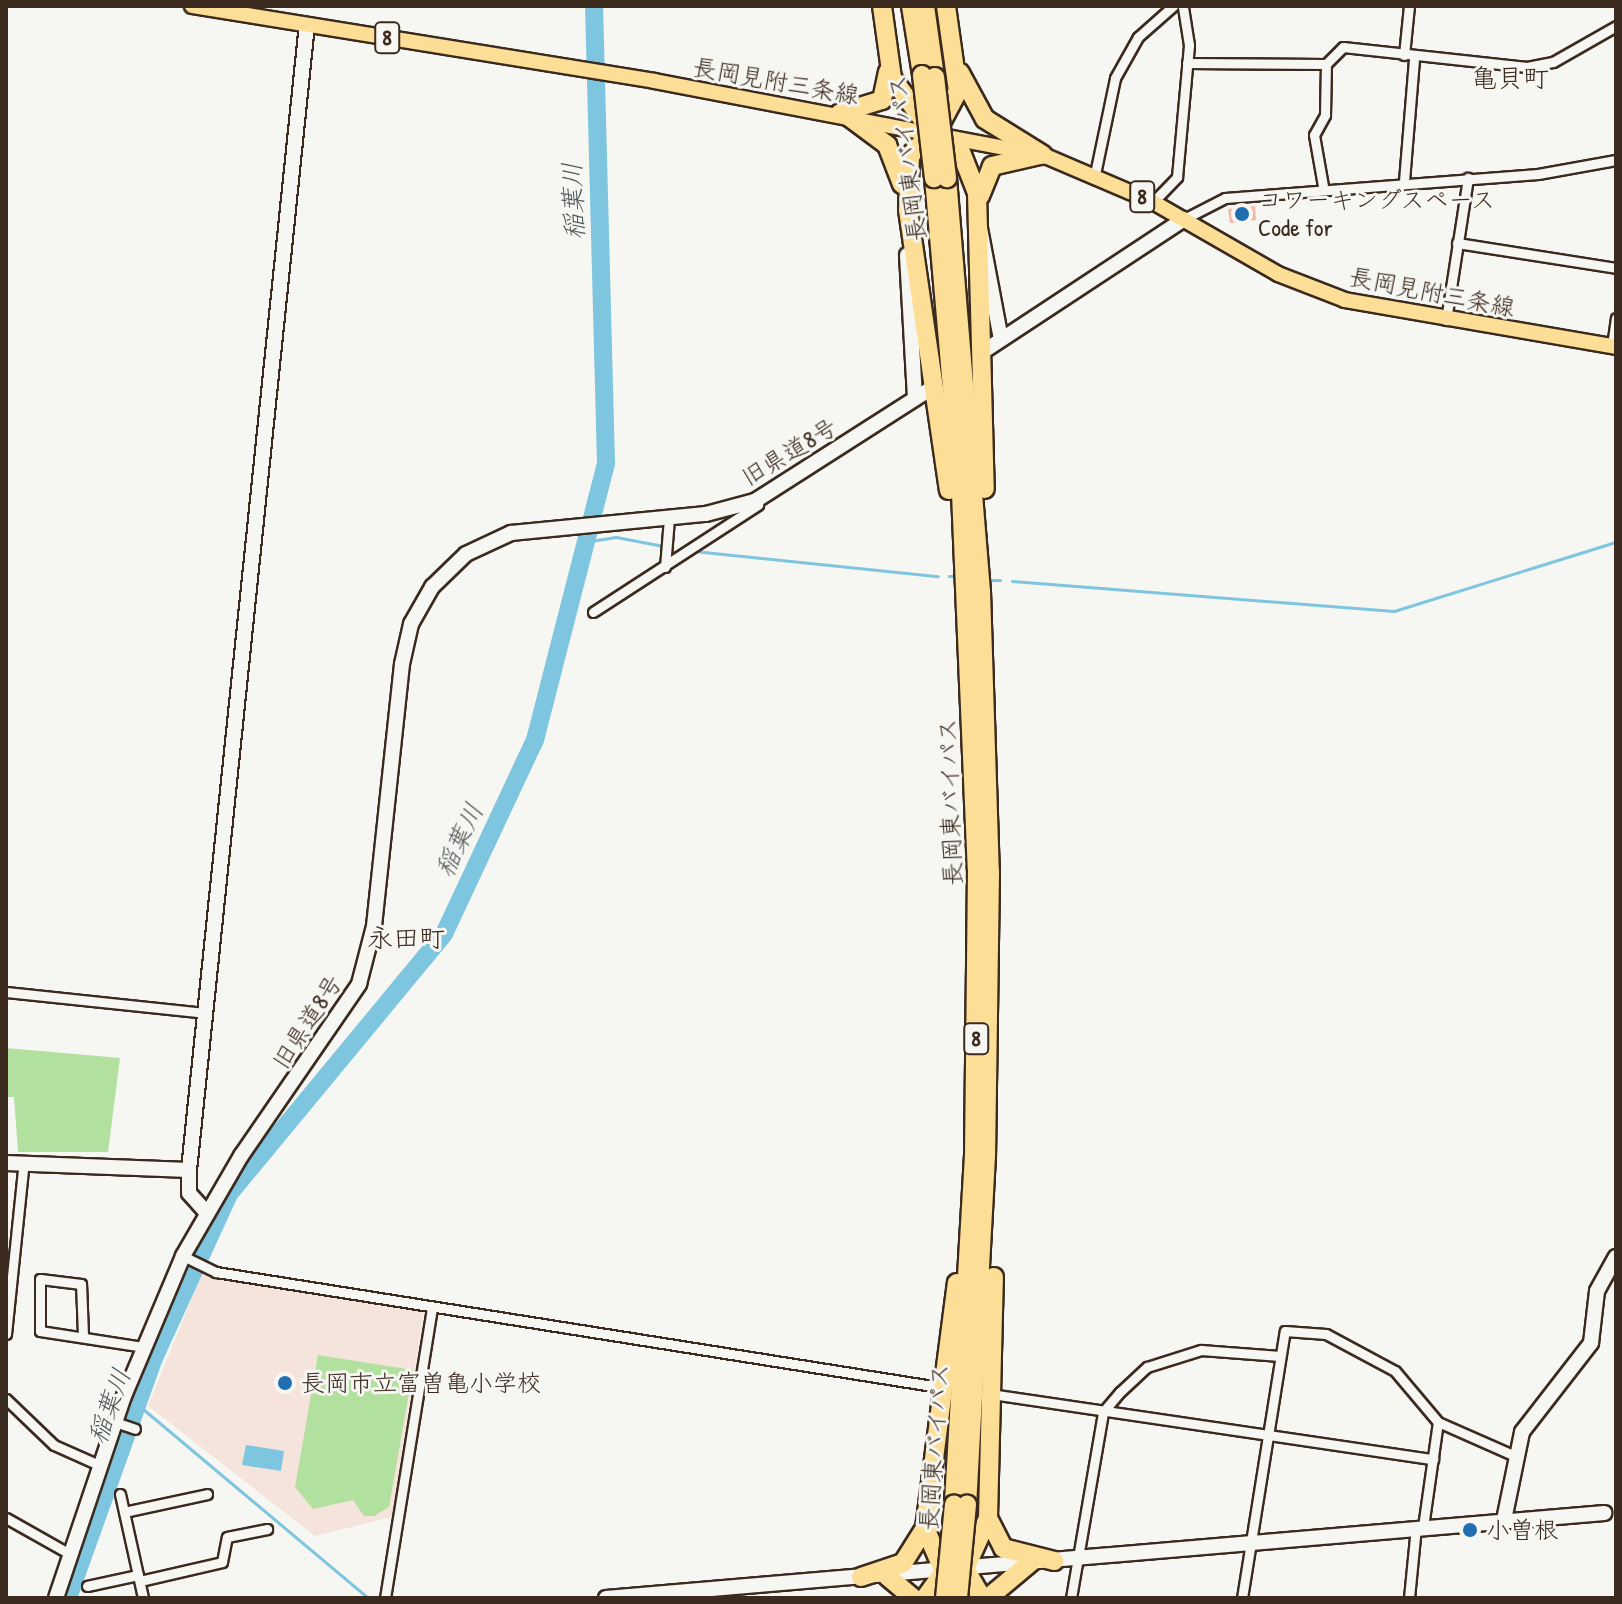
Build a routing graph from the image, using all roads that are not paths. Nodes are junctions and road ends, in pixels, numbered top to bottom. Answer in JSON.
{"nodes":[{"id":1,"x":192,"y":6,"type":"edge"},
{"id":2,"x":882,"y":6,"type":"edge"},
{"id":3,"x":911,"y":6,"type":"edge"},
{"id":4,"x":925,"y":6,"type":"edge"},
{"id":5,"x":946,"y":6,"type":"edge"},
{"id":6,"x":1173,"y":6,"type":"edge"},
{"id":7,"x":1183,"y":6,"type":"edge"},
{"id":8,"x":1409,"y":6,"type":"edge"},
{"id":9,"x":307,"y":25,"type":"junction"},
{"id":10,"x":1616,"y":26,"type":"edge"},
{"id":11,"x":1409,"y":57,"type":"junction"},
{"id":12,"x":887,"y":60,"type":"junction"},
{"id":13,"x":1187,"y":63,"type":"junction"},
{"id":14,"x":1326,"y":64,"type":"junction"},
{"id":15,"x":957,"y":66,"type":"junction"},
{"id":16,"x":928,"y":76,"type":"junction"},
{"id":17,"x":843,"y":115,"type":"junction"},
{"id":18,"x":934,"y":132,"type":"junction"},
{"id":19,"x":1043,"y":155,"type":"junction"},
{"id":20,"x":1616,"y":160,"type":"edge"},
{"id":21,"x":1095,"y":174,"type":"junction"},
{"id":22,"x":941,"y":178,"type":"junction"},
{"id":23,"x":1468,"y":178,"type":"junction"},
{"id":24,"x":1404,"y":181,"type":"junction"},
{"id":25,"x":1323,"y":186,"type":"junction"},
{"id":26,"x":1153,"y":202,"type":"junction"},
{"id":27,"x":908,"y":213,"type":"junction"},
{"id":28,"x":979,"y":216,"type":"junction"},
{"id":29,"x":1184,"y":219,"type":"junction"},
{"id":30,"x":1457,"y":243,"type":"junction"},
{"id":31,"x":1616,"y":268,"type":"edge"},
{"id":32,"x":1616,"y":318,"type":"edge"},
{"id":33,"x":1446,"y":320,"type":"junction"},
{"id":34,"x":1001,"y":339,"type":"junction"},
{"id":35,"x":1614,"y":347,"type":"edge"},
{"id":36,"x":987,"y":349,"type":"dead end"},
{"id":37,"x":932,"y":388,"type":"dead end"},
{"id":38,"x":915,"y":398,"type":"junction"},
{"id":39,"x":790,"y":483,"type":"junction"},
{"id":40,"x":669,"y":518,"type":"junction"},
{"id":41,"x":665,"y":567,"type":"junction"},
{"id":42,"x":966,"y":575,"type":"junction"},
{"id":43,"x":981,"y":590,"type":"junction"},
{"id":44,"x":593,"y":612,"type":"dead end"},
{"id":45,"x":977,"y":989,"type":"junction"},
{"id":46,"x":6,"y":992,"type":"edge"},
{"id":47,"x":205,"y":1013,"type":"junction"},
{"id":48,"x":989,"y":1023,"type":"junction"},
{"id":49,"x":24,"y":1161,"type":"junction"},
{"id":50,"x":6,"y":1163,"type":"edge"},
{"id":51,"x":189,"y":1170,"type":"junction"},
{"id":52,"x":206,"y":1212,"type":"junction"},
{"id":53,"x":183,"y":1256,"type":"junction"},
{"id":54,"x":1616,"y":1257,"type":"edge"},
{"id":55,"x":432,"y":1307,"type":"junction"},
{"id":56,"x":6,"y":1334,"type":"edge"},
{"id":57,"x":83,"y":1335,"type":"junction"},
{"id":58,"x":143,"y":1347,"type":"junction"},
{"id":59,"x":1280,"y":1356,"type":"junction"},
{"id":60,"x":939,"y":1387,"type":"dead end"},
{"id":61,"x":998,"y":1395,"type":"dead end"},
{"id":62,"x":6,"y":1399,"type":"edge"},
{"id":63,"x":1103,"y":1412,"type":"junction"},
{"id":64,"x":1438,"y":1422,"type":"junction"},
{"id":65,"x":117,"y":1423,"type":"junction"},
{"id":66,"x":135,"y":1429,"type":"dead end"},
{"id":67,"x":1268,"y":1438,"type":"junction"},
{"id":68,"x":1515,"y":1456,"type":"junction"},
{"id":69,"x":1433,"y":1459,"type":"junction"},
{"id":70,"x":99,"y":1465,"type":"junction"},
{"id":71,"x":120,"y":1494,"type":"dead end"},
{"id":72,"x":207,"y":1494,"type":"dead end"},
{"id":73,"x":961,"y":1504,"type":"junction"},
{"id":74,"x":124,"y":1512,"type":"junction"},
{"id":75,"x":1610,"y":1516,"type":"edge"},
{"id":76,"x":6,"y":1518,"type":"edge"},
{"id":77,"x":988,"y":1518,"type":"junction"},
{"id":78,"x":1504,"y":1520,"type":"junction"},
{"id":79,"x":1420,"y":1527,"type":"junction"},
{"id":80,"x":925,"y":1528,"type":"junction"},
{"id":81,"x":267,"y":1529,"type":"dead end"},
{"id":82,"x":1251,"y":1544,"type":"junction"},
{"id":83,"x":68,"y":1553,"type":"junction"},
{"id":84,"x":1078,"y":1559,"type":"junction"},
{"id":85,"x":1054,"y":1561,"type":"junction"},
{"id":86,"x":1031,"y":1562,"type":"junction"},
{"id":87,"x":965,"y":1569,"type":"junction"},
{"id":88,"x":944,"y":1572,"type":"junction"},
{"id":89,"x":887,"y":1576,"type":"junction"},
{"id":90,"x":861,"y":1577,"type":"junction"},
{"id":91,"x":139,"y":1578,"type":"junction"},
{"id":92,"x":87,"y":1586,"type":"dead end"},
{"id":93,"x":56,"y":1598,"type":"edge"},
{"id":94,"x":143,"y":1598,"type":"edge"},
{"id":95,"x":385,"y":1598,"type":"edge"},
{"id":96,"x":606,"y":1598,"type":"edge"},
{"id":97,"x":913,"y":1598,"type":"edge"},
{"id":98,"x":925,"y":1598,"type":"edge"},
{"id":99,"x":945,"y":1598,"type":"edge"},
{"id":100,"x":958,"y":1598,"type":"edge"},
{"id":101,"x":985,"y":1598,"type":"edge"},
{"id":102,"x":1071,"y":1598,"type":"edge"},
{"id":103,"x":1242,"y":1598,"type":"edge"},
{"id":104,"x":1409,"y":1598,"type":"edge"}],
"edges":[{"from":1,"to":9,"type":"main road","number":"8"},
{"from":2,"to":12,"type":"highway"},
{"from":3,"to":16,"type":"highway","name":"長岡東バイパス","number":"8"},
{"from":4,"to":16,"type":"highway","name":"長岡東バイパス","number":"8"},
{"from":5,"to":15,"type":"highway"},
{"from":6,"to":21,"type":"street"},
{"from":7,"to":13,"type":"street"},
{"from":8,"to":11,"type":"street"},
{"from":9,"to":17,"type":"main road","name":"長岡見附三条線","number":"8"},
{"from":9,"to":47,"type":"street"},
{"from":10,"to":11,"type":"street"},
{"from":11,"to":14,"type":"street"},
{"from":11,"to":24,"type":"street"},
{"from":12,"to":17,"type":"highway"},
{"from":12,"to":18,"type":"highway"},
{"from":13,"to":14,"type":"street"},
{"from":13,"to":26,"type":"street"},
{"from":14,"to":25,"type":"street"},
{"from":15,"to":18,"type":"highway"},
{"from":15,"to":19,"type":"highway"},
{"from":16,"to":22,"type":"highway","name":"長岡東バイパス","number":"8","bridge":true},
{"from":17,"to":18,"type":"main road","name":"長岡見附三条線","number":"8"},
{"from":17,"to":27,"type":"highway"},
{"from":18,"to":19,"type":"main road","name":"長岡見附三条線","number":"8"},
{"from":18,"to":27,"type":"highway"},
{"from":18,"to":28,"type":"highway"},
{"from":19,"to":21,"type":"main road","name":"長岡見附三条線","number":"8"},
{"from":19,"to":28,"type":"highway"},
{"from":20,"to":23,"type":"street"},
{"from":21,"to":26,"type":"main road","name":"長岡見附三条線","number":"8"},
{"from":22,"to":42,"type":"highway","name":"長岡東バイパス","number":"8"},
{"from":22,"to":43,"type":"highway","name":"長岡東バイパス","number":"8"},
{"from":23,"to":24,"type":"street"},
{"from":23,"to":30,"type":"street"},
{"from":24,"to":25,"type":"street"},
{"from":25,"to":29,"type":"street"},
{"from":26,"to":29,"type":"main road","name":"長岡見附三条線","number":"8"},
{"from":27,"to":38,"type":"street"},
{"from":27,"to":42,"type":"highway"},
{"from":28,"to":34,"type":"street"},
{"from":28,"to":43,"type":"highway"},
{"from":29,"to":33,"type":"main road","name":"長岡見附三条線","number":"8"},
{"from":29,"to":34,"type":"street"},
{"from":30,"to":31,"type":"street"},
{"from":30,"to":33,"type":"street"},
{"from":32,"to":35,"type":"street"},
{"from":33,"to":35,"type":"main road","name":"長岡見附三条線","number":"8"},
{"from":34,"to":36,"type":"street"},
{"from":37,"to":38,"type":"street","name":"旧県道8号"},
{"from":38,"to":39,"type":"street","name":"旧県道8号"},
{"from":39,"to":40,"type":"street","name":"旧県道8号"},
{"from":39,"to":41,"type":"street"},
{"from":40,"to":41,"type":"street"},
{"from":40,"to":52,"type":"street","name":"旧県道8号"},
{"from":41,"to":44,"type":"street"},
{"from":42,"to":45,"type":"highway","name":"長岡東バイパス","number":"8"},
{"from":43,"to":48,"type":"highway","name":"長岡東バイパス","number":"8"},
{"from":45,"to":73,"type":"highway","name":"長岡東バイパス","number":"8"},
{"from":45,"to":80,"type":"highway","number":"8"},
{"from":46,"to":47,"type":"street"},
{"from":47,"to":51,"type":"street"},
{"from":48,"to":73,"type":"highway","name":"長岡東バイパス","number":"8"},
{"from":48,"to":77,"type":"highway","number":"8"},
{"from":49,"to":50,"type":"street"},
{"from":49,"to":51,"type":"street"},
{"from":49,"to":56,"type":"street"},
{"from":51,"to":52,"type":"street"},
{"from":52,"to":53,"type":"street","name":"旧県道8号"},
{"from":53,"to":55,"type":"street"},
{"from":53,"to":58,"type":"street","name":"旧県道8号"},
{"from":54,"to":68,"type":"street"},
{"from":55,"to":60,"type":"street"},
{"from":55,"to":95,"type":"street"},
{"from":57,"to":57,"type":"street"},
{"from":57,"to":58,"type":"street"},
{"from":58,"to":65,"type":"street","name":"旧県道8号"},
{"from":59,"to":63,"type":"street"},
{"from":59,"to":64,"type":"street"},
{"from":59,"to":67,"type":"street"},
{"from":61,"to":63,"type":"street"},
{"from":62,"to":70,"type":"street"},
{"from":63,"to":67,"type":"street"},
{"from":63,"to":84,"type":"street"},
{"from":64,"to":68,"type":"street"},
{"from":64,"to":69,"type":"street"},
{"from":65,"to":66,"type":"street"},
{"from":65,"to":70,"type":"street","name":"旧県道8号"},
{"from":67,"to":69,"type":"street"},
{"from":67,"to":82,"type":"street"},
{"from":68,"to":78,"type":"street"},
{"from":69,"to":79,"type":"street"},
{"from":70,"to":83,"type":"street","name":"旧県道8号"},
{"from":71,"to":74,"type":"street"},
{"from":72,"to":74,"type":"street"},
{"from":73,"to":99,"type":"highway","name":"長岡東バイパス","number":"8","bridge":true},
{"from":73,"to":100,"type":"highway","name":"長岡東バイパス","number":"8","bridge":true},
{"from":74,"to":91,"type":"street"},
{"from":75,"to":78,"type":"street"},
{"from":76,"to":83,"type":"street"},
{"from":77,"to":85,"type":"highway"},
{"from":77,"to":87,"type":"highway","number":"8"},
{"from":78,"to":79,"type":"street"},
{"from":79,"to":82,"type":"street"},
{"from":79,"to":104,"type":"street"},
{"from":80,"to":88,"type":"highway"},
{"from":80,"to":90,"type":"highway"},
{"from":81,"to":91,"type":"street"},
{"from":82,"to":84,"type":"street"},
{"from":82,"to":103,"type":"street"},
{"from":83,"to":93,"type":"street","name":"旧県道8号"},
{"from":84,"to":85,"type":"street"},
{"from":84,"to":102,"type":"street"},
{"from":85,"to":86,"type":"street"},
{"from":86,"to":87,"type":"street"},
{"from":86,"to":101,"type":"highway"},
{"from":87,"to":88,"type":"street"},
{"from":87,"to":101,"type":"highway"},
{"from":88,"to":89,"type":"street"},
{"from":88,"to":98,"type":"highway"},
{"from":89,"to":90,"type":"street"},
{"from":89,"to":97,"type":"highway"},
{"from":90,"to":96,"type":"street"},
{"from":91,"to":92,"type":"street"},
{"from":91,"to":94,"type":"street"}]}
